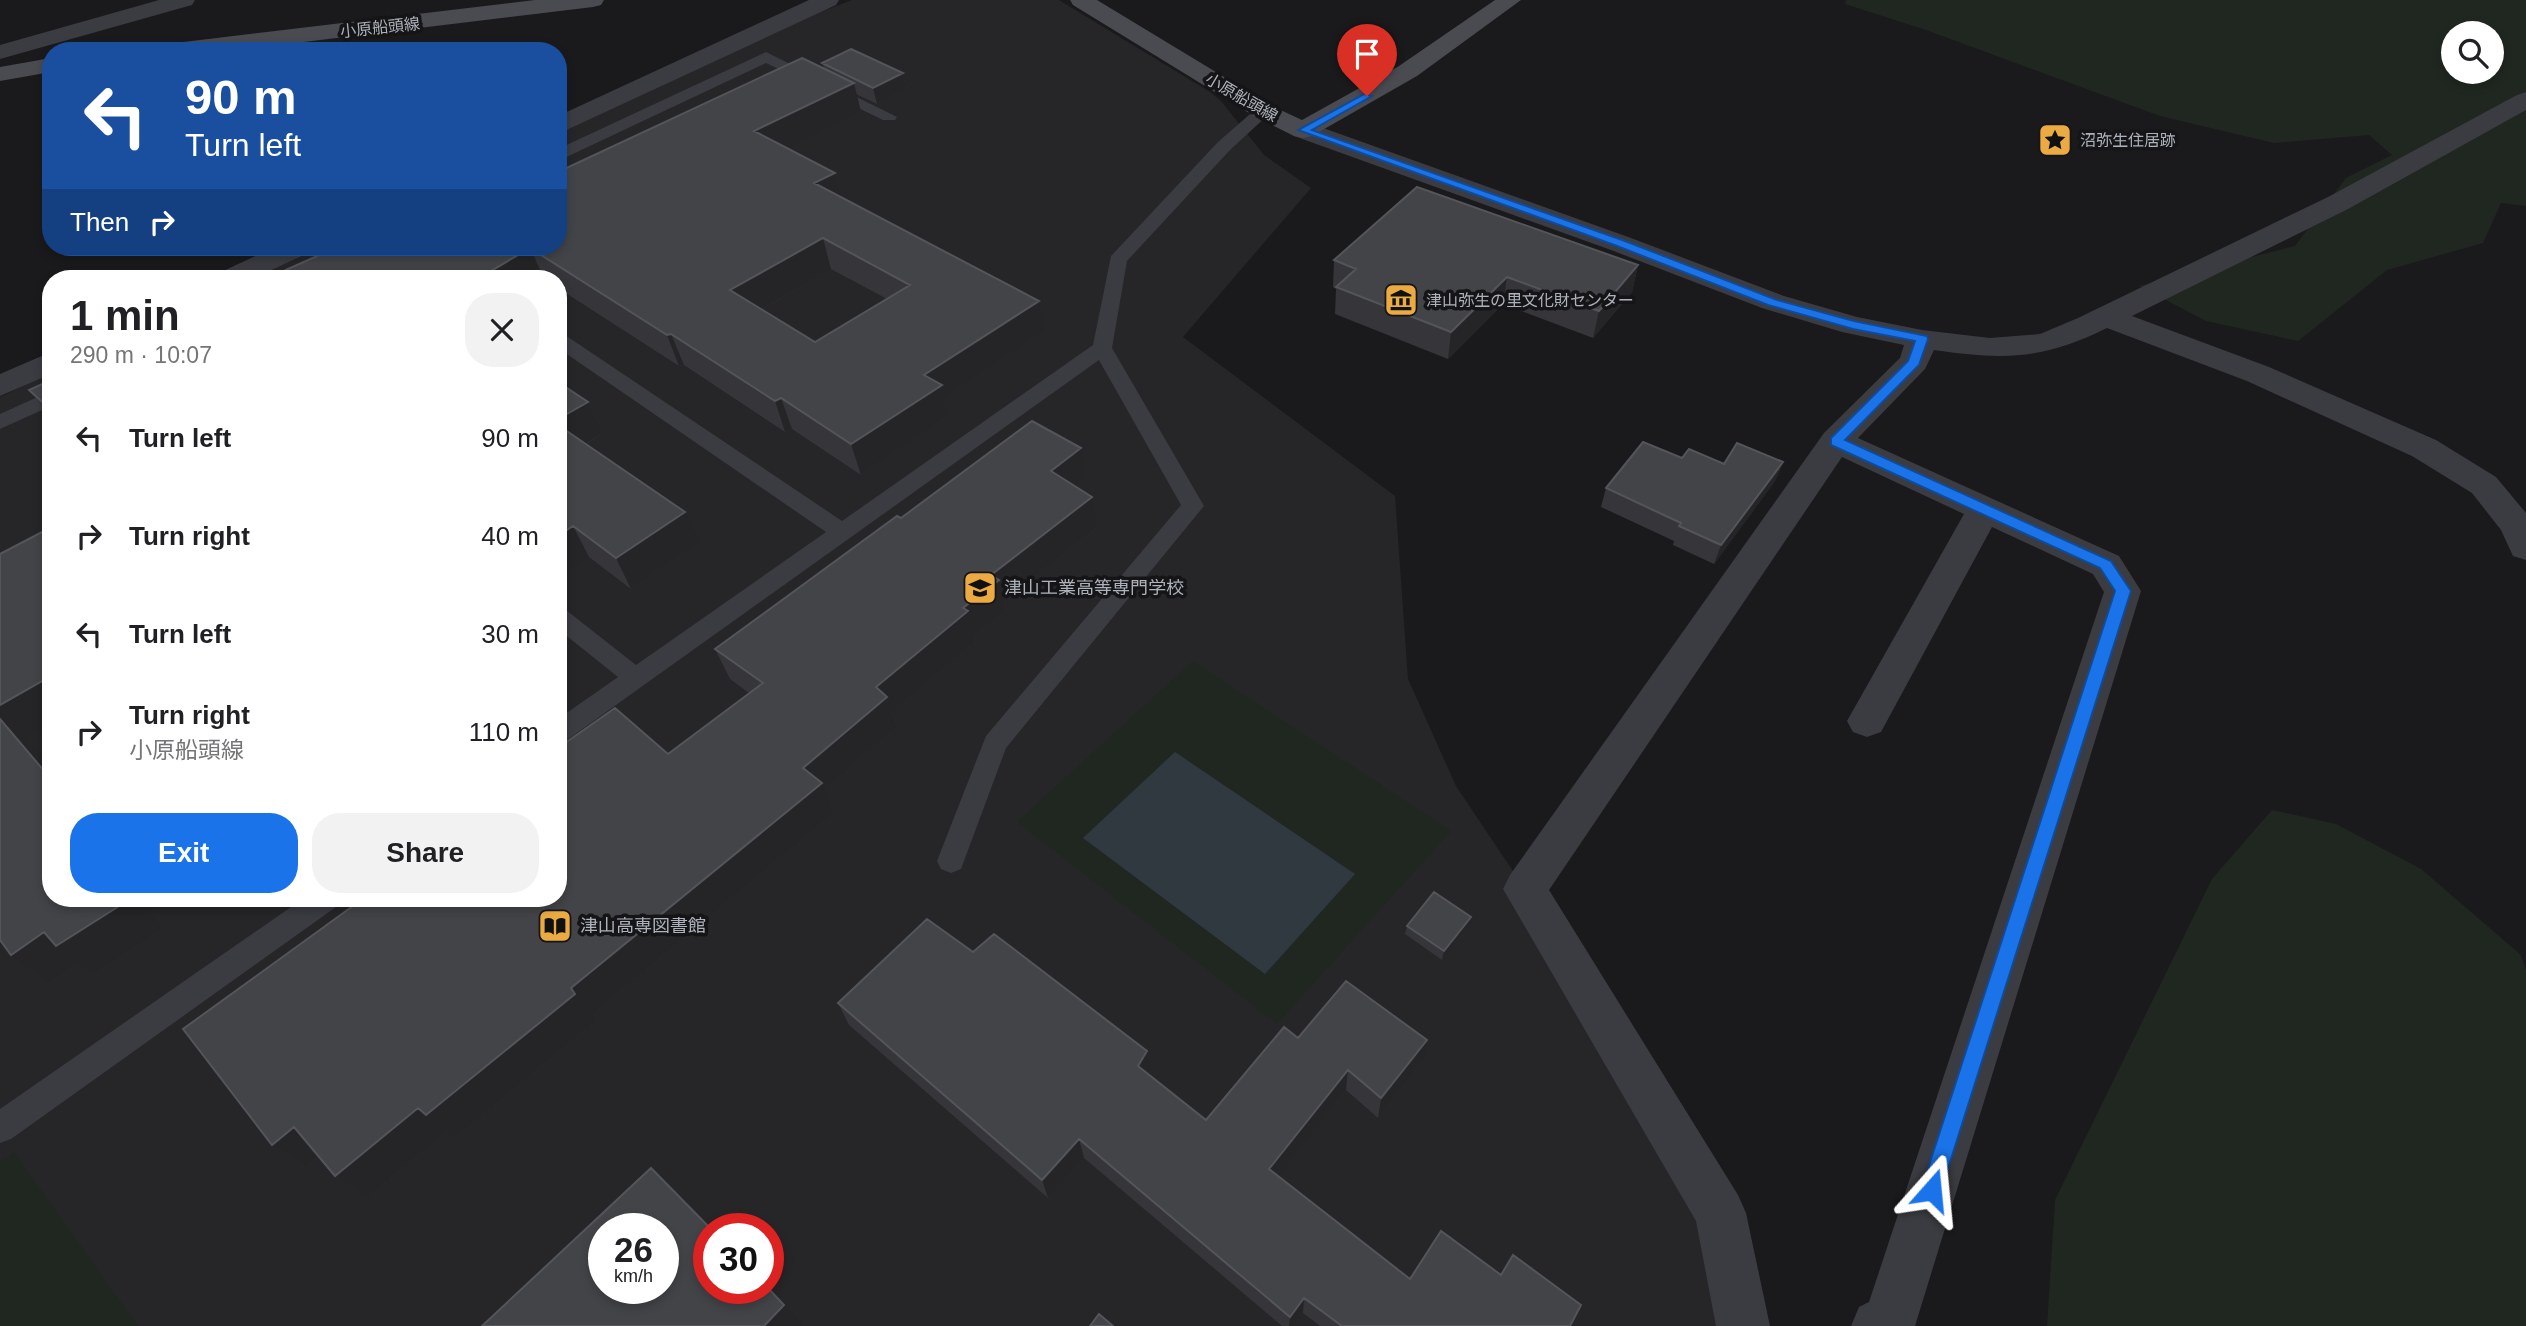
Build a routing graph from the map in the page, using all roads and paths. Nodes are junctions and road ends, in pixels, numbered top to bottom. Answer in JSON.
{"nodes":[{"id":1,"x":184,"y":0,"type":"edge"},
{"id":2,"x":593,"y":0,"type":"edge"},
{"id":3,"x":828,"y":0,"type":"edge"},
{"id":4,"x":1081,"y":0,"type":"edge"},
{"id":5,"x":1510,"y":0,"type":"edge"},
{"id":6,"x":242,"y":42,"type":"edge"},
{"id":7,"x":0,"y":52,"type":"edge"},
{"id":8,"x":42,"y":67,"type":"edge"},
{"id":9,"x":0,"y":75,"type":"edge"},
{"id":10,"x":2526,"y":100,"type":"edge"},
{"id":11,"x":1263,"y":111,"type":"junction"},
{"id":12,"x":889,"y":117,"type":"dead end"},
{"id":13,"x":567,"y":122,"type":"edge"},
{"id":14,"x":1303,"y":130,"type":"junction"},
{"id":15,"x":567,"y":152,"type":"edge"},
{"id":16,"x":279,"y":256,"type":"edge"},
{"id":17,"x":248,"y":270,"type":"edge"},
{"id":18,"x":2107,"y":317,"type":"junction"},
{"id":19,"x":1922,"y":339,"type":"junction"},
{"id":20,"x":567,"y":345,"type":"edge"},
{"id":21,"x":1102,"y":348,"type":"junction"},
{"id":22,"x":42,"y":366,"type":"edge"},
{"id":23,"x":0,"y":386,"type":"edge"},
{"id":24,"x":42,"y":402,"type":"edge"},
{"id":25,"x":0,"y":422,"type":"edge"},
{"id":26,"x":1836,"y":442,"type":"junction"},
{"id":27,"x":1984,"y":509,"type":"junction"},
{"id":28,"x":842,"y":532,"type":"junction"},
{"id":29,"x":2526,"y":547,"type":"edge"},
{"id":30,"x":567,"y":624,"type":"edge"},
{"id":31,"x":636,"y":678,"type":"junction"},
{"id":32,"x":1867,"y":721,"type":"dead end"},
{"id":33,"x":567,"y":727,"type":"edge"},
{"id":34,"x":951,"y":862,"type":"dead end"},
{"id":35,"x":313,"y":907,"type":"edge"},
{"id":36,"x":0,"y":1128,"type":"edge"},
{"id":37,"x":1743,"y":1326,"type":"edge"},
{"id":38,"x":1878,"y":1326,"type":"edge"}],
"edges":[{"from":1,"to":7,"type":"street"},
{"from":2,"to":6,"type":"main road","name":"小原船頭線"},
{"from":3,"to":13,"type":"street"},
{"from":4,"to":11,"type":"main road","name":"小原船頭線"},
{"from":5,"to":14,"type":"main road"},
{"from":8,"to":9,"type":"main road"},
{"from":10,"to":18,"type":"street"},
{"from":11,"to":14,"type":"main road","name":"小原船頭線"},
{"from":11,"to":21,"type":"lane"},
{"from":12,"to":15,"type":"lane"},
{"from":14,"to":19,"type":"street"},
{"from":16,"to":17,"type":"street"},
{"from":18,"to":19,"type":"street"},
{"from":18,"to":29,"type":"street"},
{"from":19,"to":26,"type":"street"},
{"from":20,"to":28,"type":"lane"},
{"from":21,"to":28,"type":"lane"},
{"from":21,"to":34,"type":"lane"},
{"from":22,"to":23,"type":"street"},
{"from":24,"to":25,"type":"lane"},
{"from":26,"to":27,"type":"street"},
{"from":26,"to":37,"type":"street"},
{"from":27,"to":32,"type":"street"},
{"from":27,"to":38,"type":"street"},
{"from":28,"to":31,"type":"lane"},
{"from":30,"to":31,"type":"lane"},
{"from":31,"to":33,"type":"lane"},
{"from":35,"to":36,"type":"lane"}]}
